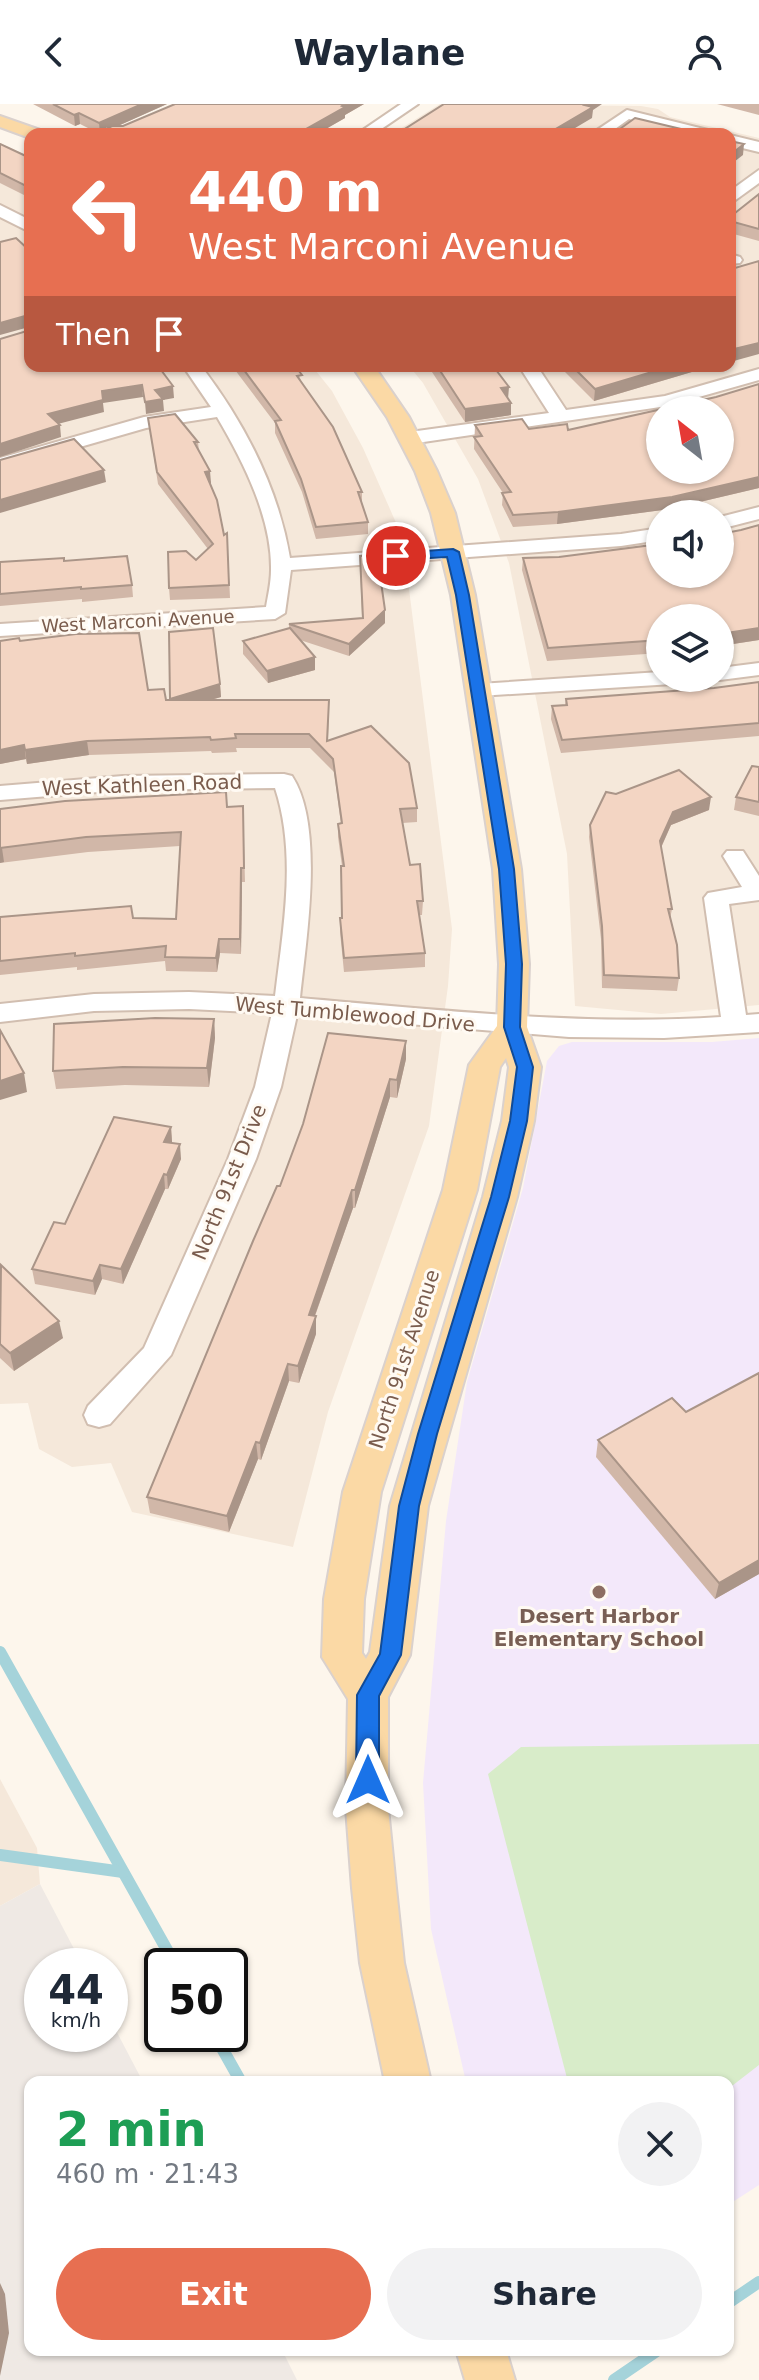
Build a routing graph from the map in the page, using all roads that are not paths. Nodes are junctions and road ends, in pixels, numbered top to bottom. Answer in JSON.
{"nodes":[{"id":1,"x":411,"y":104,"type":"edge"},
{"id":2,"x":0,"y":121,"type":"edge"},
{"id":3,"x":373,"y":128,"type":"edge"},
{"id":4,"x":607,"y":128,"type":"edge"},
{"id":5,"x":683,"y":128,"type":"edge"},
{"id":6,"x":24,"y":130,"type":"edge"},
{"id":7,"x":736,"y":141,"type":"edge"},
{"id":8,"x":759,"y":147,"type":"edge"},
{"id":9,"x":759,"y":175,"type":"edge"},
{"id":10,"x":736,"y":194,"type":"edge"},
{"id":11,"x":0,"y":210,"type":"edge"},
{"id":12,"x":24,"y":229,"type":"edge"},
{"id":13,"x":196,"y":372,"type":"edge"},
{"id":14,"x":367,"y":372,"type":"edge"},
{"id":15,"x":532,"y":372,"type":"edge"},
{"id":16,"x":759,"y":374,"type":"edge"},
{"id":17,"x":224,"y":410,"type":"junction"},
{"id":18,"x":561,"y":417,"type":"junction"},
{"id":19,"x":410,"y":438,"type":"junction"},
{"id":20,"x":0,"y":464,"type":"edge"},
{"id":21,"x":759,"y":513,"type":"edge"},
{"id":22,"x":734,"y":519,"type":"edge"},
{"id":23,"x":646,"y":536,"type":"edge"},
{"id":24,"x":453,"y":552,"type":"junction"},
{"id":25,"x":282,"y":565,"type":"junction"},
{"id":26,"x":0,"y":630,"type":"edge"},
{"id":27,"x":759,"y":669,"type":"edge"},
{"id":28,"x":734,"y":672,"type":"edge"},
{"id":29,"x":646,"y":680,"type":"edge"},
{"id":30,"x":479,"y":690,"type":"junction"},
{"id":31,"x":284,"y":781,"type":"joint"},
{"id":32,"x":0,"y":793,"type":"edge"},
{"id":33,"x":735,"y":856,"type":"dead end"},
{"id":34,"x":758,"y":892,"type":"edge"},
{"id":35,"x":286,"y":1007,"type":"junction"},
{"id":36,"x":0,"y":1013,"type":"edge"},
{"id":37,"x":747,"y":1024,"type":"edge"},
{"id":38,"x":512,"y":1027,"type":"junction"},
{"id":39,"x":393,"y":1390,"type":"junction"},
{"id":40,"x":439,"y":1398,"type":"junction"},
{"id":41,"x":99,"y":1415,"type":"dead end"},
{"id":42,"x":368,"y":1695,"type":"junction"},
{"id":43,"x":407,"y":2076,"type":"edge"},
{"id":44,"x":483,"y":2356,"type":"edge"},
{"id":45,"x":490,"y":2380,"type":"edge"}],
"edges":[{"from":1,"to":3,"type":"street"},
{"from":2,"to":6,"type":"main road"},
{"from":4,"to":5,"type":"street"},
{"from":7,"to":8,"type":"street"},
{"from":9,"to":10,"type":"street"},
{"from":11,"to":12,"type":"street"},
{"from":13,"to":17,"type":"street"},
{"from":14,"to":19,"type":"main road"},
{"from":15,"to":18,"type":"street"},
{"from":16,"to":18,"type":"street"},
{"from":17,"to":20,"type":"street"},
{"from":17,"to":25,"type":"street"},
{"from":18,"to":19,"type":"street"},
{"from":19,"to":24,"type":"main road"},
{"from":21,"to":22,"type":"street"},
{"from":23,"to":24,"type":"street"},
{"from":24,"to":25,"type":"street"},
{"from":24,"to":30,"type":"main road"},
{"from":25,"to":26,"type":"street","name":"West Marconi Avenue"},
{"from":27,"to":28,"type":"street"},
{"from":29,"to":30,"type":"street"},
{"from":30,"to":38,"type":"main road"},
{"from":31,"to":32,"type":"street","name":"West Kathleen Road"},
{"from":31,"to":35,"type":"street","name":"North 91st Drive"},
{"from":33,"to":34,"type":"street"},
{"from":34,"to":37,"type":"street"},
{"from":35,"to":36,"type":"street","name":"West Tumblewood Drive"},
{"from":35,"to":38,"type":"street","name":"West Tumblewood Drive"},
{"from":35,"to":41,"type":"street","name":"North 91st Drive"},
{"from":37,"to":38,"type":"street","name":"West Tumblewood Drive"},
{"from":38,"to":39,"type":"main road","name":"North 91st Avenue"},
{"from":38,"to":40,"type":"main road"},
{"from":39,"to":40,"type":"main road"},
{"from":39,"to":42,"type":"main road","name":"North 91st Avenue"},
{"from":40,"to":42,"type":"main road"},
{"from":42,"to":43,"type":"main road"},
{"from":44,"to":45,"type":"main road"}]}
